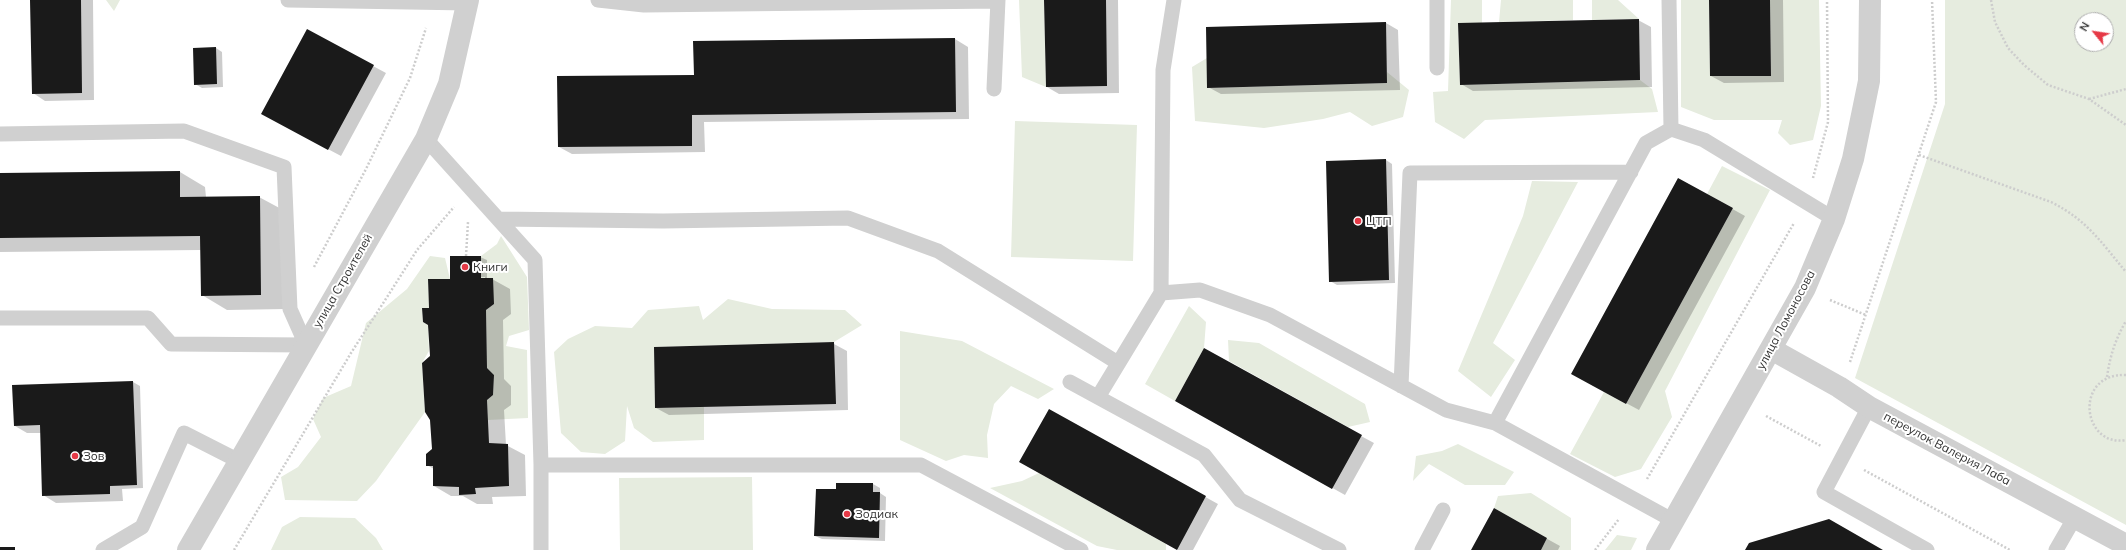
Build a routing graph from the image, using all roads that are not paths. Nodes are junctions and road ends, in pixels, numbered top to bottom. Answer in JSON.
{"nodes":[{"id":1,"x":288,"y":0,"type":"edge"},
{"id":2,"x":598,"y":0,"type":"edge"},
{"id":3,"x":998,"y":0,"type":"edge"},
{"id":4,"x":1174,"y":0,"type":"edge"},
{"id":5,"x":1437,"y":0,"type":"edge"},
{"id":6,"x":1669,"y":0,"type":"edge"},
{"id":7,"x":1870,"y":0,"type":"edge"},
{"id":8,"x":468,"y":1,"type":"edge"},
{"id":9,"x":1437,"y":68,"type":"dead end"},
{"id":10,"x":994,"y":89,"type":"dead end"},
{"id":11,"x":1671,"y":129,"type":"junction"},
{"id":12,"x":0,"y":134,"type":"edge"},
{"id":13,"x":426,"y":139,"type":"junction"},
{"id":14,"x":1631,"y":172,"type":"junction"},
{"id":15,"x":498,"y":219,"type":"junction"},
{"id":16,"x":1834,"y":219,"type":"junction"},
{"id":17,"x":1161,"y":293,"type":"junction"},
{"id":18,"x":0,"y":318,"type":"edge"},
{"id":19,"x":306,"y":346,"type":"junction"},
{"id":20,"x":1771,"y":349,"type":"junction"},
{"id":21,"x":1118,"y":363,"type":"junction"},
{"id":22,"x":1070,"y":382,"type":"dead end"},
{"id":23,"x":1401,"y":386,"type":"junction"},
{"id":24,"x":1098,"y":397,"type":"junction"},
{"id":25,"x":1869,"y":407,"type":"junction"},
{"id":26,"x":1495,"y":423,"type":"junction"},
{"id":27,"x":239,"y":461,"type":"junction"},
{"id":28,"x":541,"y":465,"type":"junction"},
{"id":29,"x":1444,"y":510,"type":"dead end"},
{"id":30,"x":2075,"y":517,"type":"junction"},
{"id":31,"x":1674,"y":521,"type":"junction"},
{"id":32,"x":2126,"y":545,"type":"edge"},
{"id":33,"x":104,"y":550,"type":"edge"},
{"id":34,"x":188,"y":550,"type":"edge"},
{"id":35,"x":541,"y":550,"type":"edge"},
{"id":36,"x":1081,"y":550,"type":"edge"},
{"id":37,"x":1339,"y":550,"type":"edge"},
{"id":38,"x":1422,"y":550,"type":"edge"},
{"id":39,"x":1657,"y":550,"type":"edge"},
{"id":40,"x":1927,"y":550,"type":"edge"},
{"id":41,"x":2056,"y":550,"type":"edge"}],
"edges":[{"from":1,"to":8,"type":"lane"},
{"from":2,"to":3,"type":"lane"},
{"from":3,"to":10,"type":"lane"},
{"from":4,"to":17,"type":"lane"},
{"from":5,"to":9,"type":"lane"},
{"from":6,"to":11,"type":"lane"},
{"from":7,"to":16,"type":"street","name":"улица Ломоносова"},
{"from":8,"to":13,"type":"street","name":"улица Строителей"},
{"from":11,"to":14,"type":"lane"},
{"from":11,"to":16,"type":"lane"},
{"from":12,"to":19,"type":"lane"},
{"from":13,"to":15,"type":"lane"},
{"from":13,"to":19,"type":"street","name":"улица Строителей"},
{"from":14,"to":23,"type":"lane"},
{"from":14,"to":26,"type":"lane"},
{"from":15,"to":21,"type":"lane"},
{"from":15,"to":28,"type":"lane"},
{"from":16,"to":20,"type":"street","name":"улица Ломоносова"},
{"from":17,"to":21,"type":"lane"},
{"from":17,"to":23,"type":"lane"},
{"from":18,"to":19,"type":"lane"},
{"from":19,"to":27,"type":"street","name":"улица Строителей"},
{"from":20,"to":25,"type":"street","name":"переулок Валерия Лаба"},
{"from":20,"to":31,"type":"street","name":"улица Ломоносова"},
{"from":21,"to":24,"type":"lane"},
{"from":22,"to":24,"type":"lane"},
{"from":23,"to":26,"type":"lane"},
{"from":24,"to":37,"type":"lane"},
{"from":25,"to":30,"type":"street","name":"переулок Валерия Лаба"},
{"from":25,"to":40,"type":"lane"},
{"from":26,"to":31,"type":"lane"},
{"from":27,"to":33,"type":"lane"},
{"from":27,"to":34,"type":"street","name":"улица Строителей"},
{"from":28,"to":35,"type":"lane"},
{"from":28,"to":36,"type":"lane"},
{"from":29,"to":38,"type":"lane"},
{"from":30,"to":32,"type":"street","name":"переулок Валерия Лаба"},
{"from":30,"to":41,"type":"lane"},
{"from":31,"to":39,"type":"street","name":"улица Ломоносова"}]}
